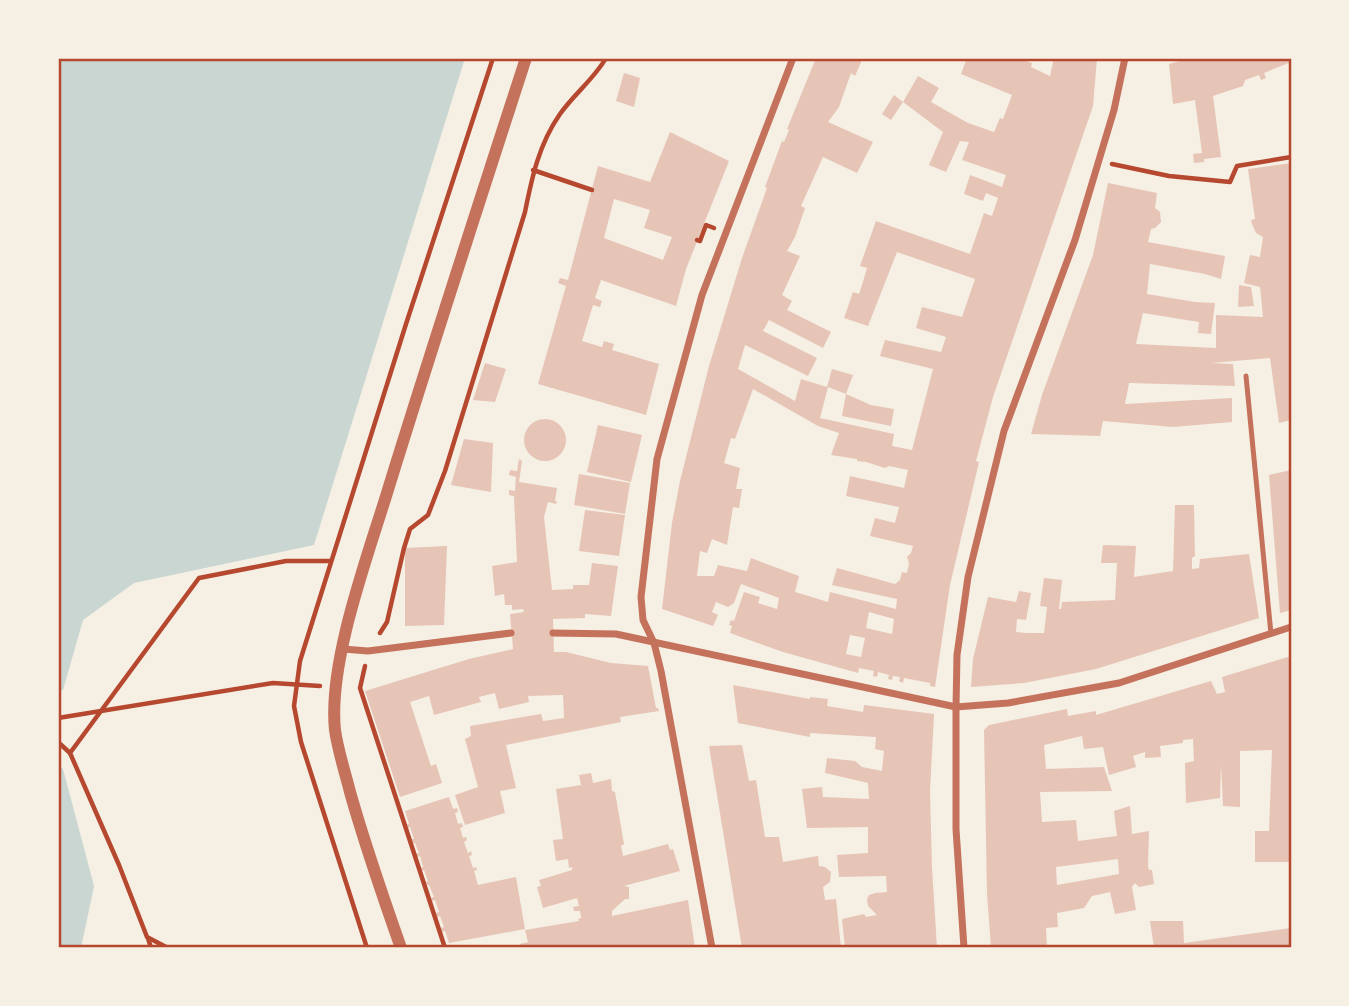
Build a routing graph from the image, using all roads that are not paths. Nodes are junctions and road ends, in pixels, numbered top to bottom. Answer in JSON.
{"nodes":[{"id":1,"x":526,"y":58,"type":"edge"},
{"id":2,"x":793,"y":58,"type":"edge"},
{"id":3,"x":1125,"y":58,"type":"edge"},
{"id":4,"x":1246,"y":376,"type":"dead end"},
{"id":5,"x":1291,"y":627,"type":"edge"},
{"id":6,"x":511,"y":633,"type":"dead end"},
{"id":7,"x":553,"y":633,"type":"dead end"},
{"id":8,"x":1271,"y":634,"type":"junction"},
{"id":9,"x":654,"y":643,"type":"junction"},
{"id":10,"x":343,"y":649,"type":"junction"},
{"id":11,"x":956,"y":707,"type":"junction"},
{"id":12,"x":401,"y":948,"type":"edge"},
{"id":13,"x":712,"y":948,"type":"edge"},
{"id":14,"x":964,"y":948,"type":"edge"}],
"edges":[{"from":1,"to":10,"type":"street"},
{"from":2,"to":9,"type":"street"},
{"from":3,"to":11,"type":"street"},
{"from":4,"to":8,"type":"lane"},
{"from":5,"to":8,"type":"street"},
{"from":6,"to":10,"type":"street"},
{"from":7,"to":9,"type":"street"},
{"from":8,"to":11,"type":"street"},
{"from":9,"to":11,"type":"street"},
{"from":9,"to":13,"type":"street"},
{"from":10,"to":12,"type":"street"},
{"from":11,"to":14,"type":"street"}]}
